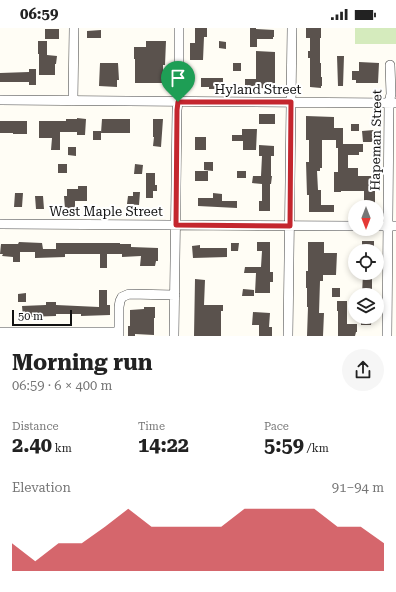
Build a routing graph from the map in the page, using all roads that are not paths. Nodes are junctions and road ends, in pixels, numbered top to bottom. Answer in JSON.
{"nodes":[{"id":1,"x":74,"y":28,"type":"edge"},
{"id":2,"x":179,"y":28,"type":"edge"},
{"id":3,"x":292,"y":28,"type":"edge"},
{"id":4,"x":390,"y":65,"type":"dead end"},
{"id":5,"x":0,"y":100,"type":"edge"},
{"id":6,"x":73,"y":101,"type":"junction"},
{"id":7,"x":178,"y":102,"type":"junction"},
{"id":8,"x":291,"y":102,"type":"junction"},
{"id":9,"x":393,"y":103,"type":"edge"},
{"id":10,"x":0,"y":224,"type":"edge"},
{"id":11,"x":176,"y":225,"type":"junction"},
{"id":12,"x":290,"y":226,"type":"junction"},
{"id":13,"x":348,"y":226,"type":"edge"},
{"id":14,"x":392,"y":226,"type":"edge"},
{"id":15,"x":175,"y":295,"type":"junction"},
{"id":16,"x":0,"y":332,"type":"edge"},
{"id":17,"x":119,"y":334,"type":"edge"},
{"id":18,"x":174,"y":336,"type":"edge"},
{"id":19,"x":288,"y":336,"type":"edge"},
{"id":20,"x":387,"y":336,"type":"edge"}],
"edges":[{"from":1,"to":6,"type":"street"},
{"from":2,"to":7,"type":"street"},
{"from":3,"to":8,"type":"street"},
{"from":4,"to":9,"type":"street","name":"Hapeman Street"},
{"from":5,"to":6,"type":"street","name":"Hyland Street"},
{"from":6,"to":7,"type":"street","name":"Hyland Street"},
{"from":7,"to":8,"type":"street","name":"Hyland Street"},
{"from":7,"to":11,"type":"street"},
{"from":8,"to":9,"type":"street","name":"Hyland Street"},
{"from":8,"to":12,"type":"street"},
{"from":9,"to":14,"type":"street","name":"Hapeman Street"},
{"from":10,"to":11,"type":"street","name":"West Maple Street"},
{"from":11,"to":12,"type":"street","name":"West Maple Street"},
{"from":11,"to":15,"type":"street"},
{"from":12,"to":13,"type":"street","name":"West Maple Street"},
{"from":12,"to":19,"type":"street"},
{"from":14,"to":20,"type":"street","name":"Hapeman Street"},
{"from":15,"to":17,"type":"street"},
{"from":15,"to":18,"type":"street"},
{"from":16,"to":17,"type":"street"}]}
